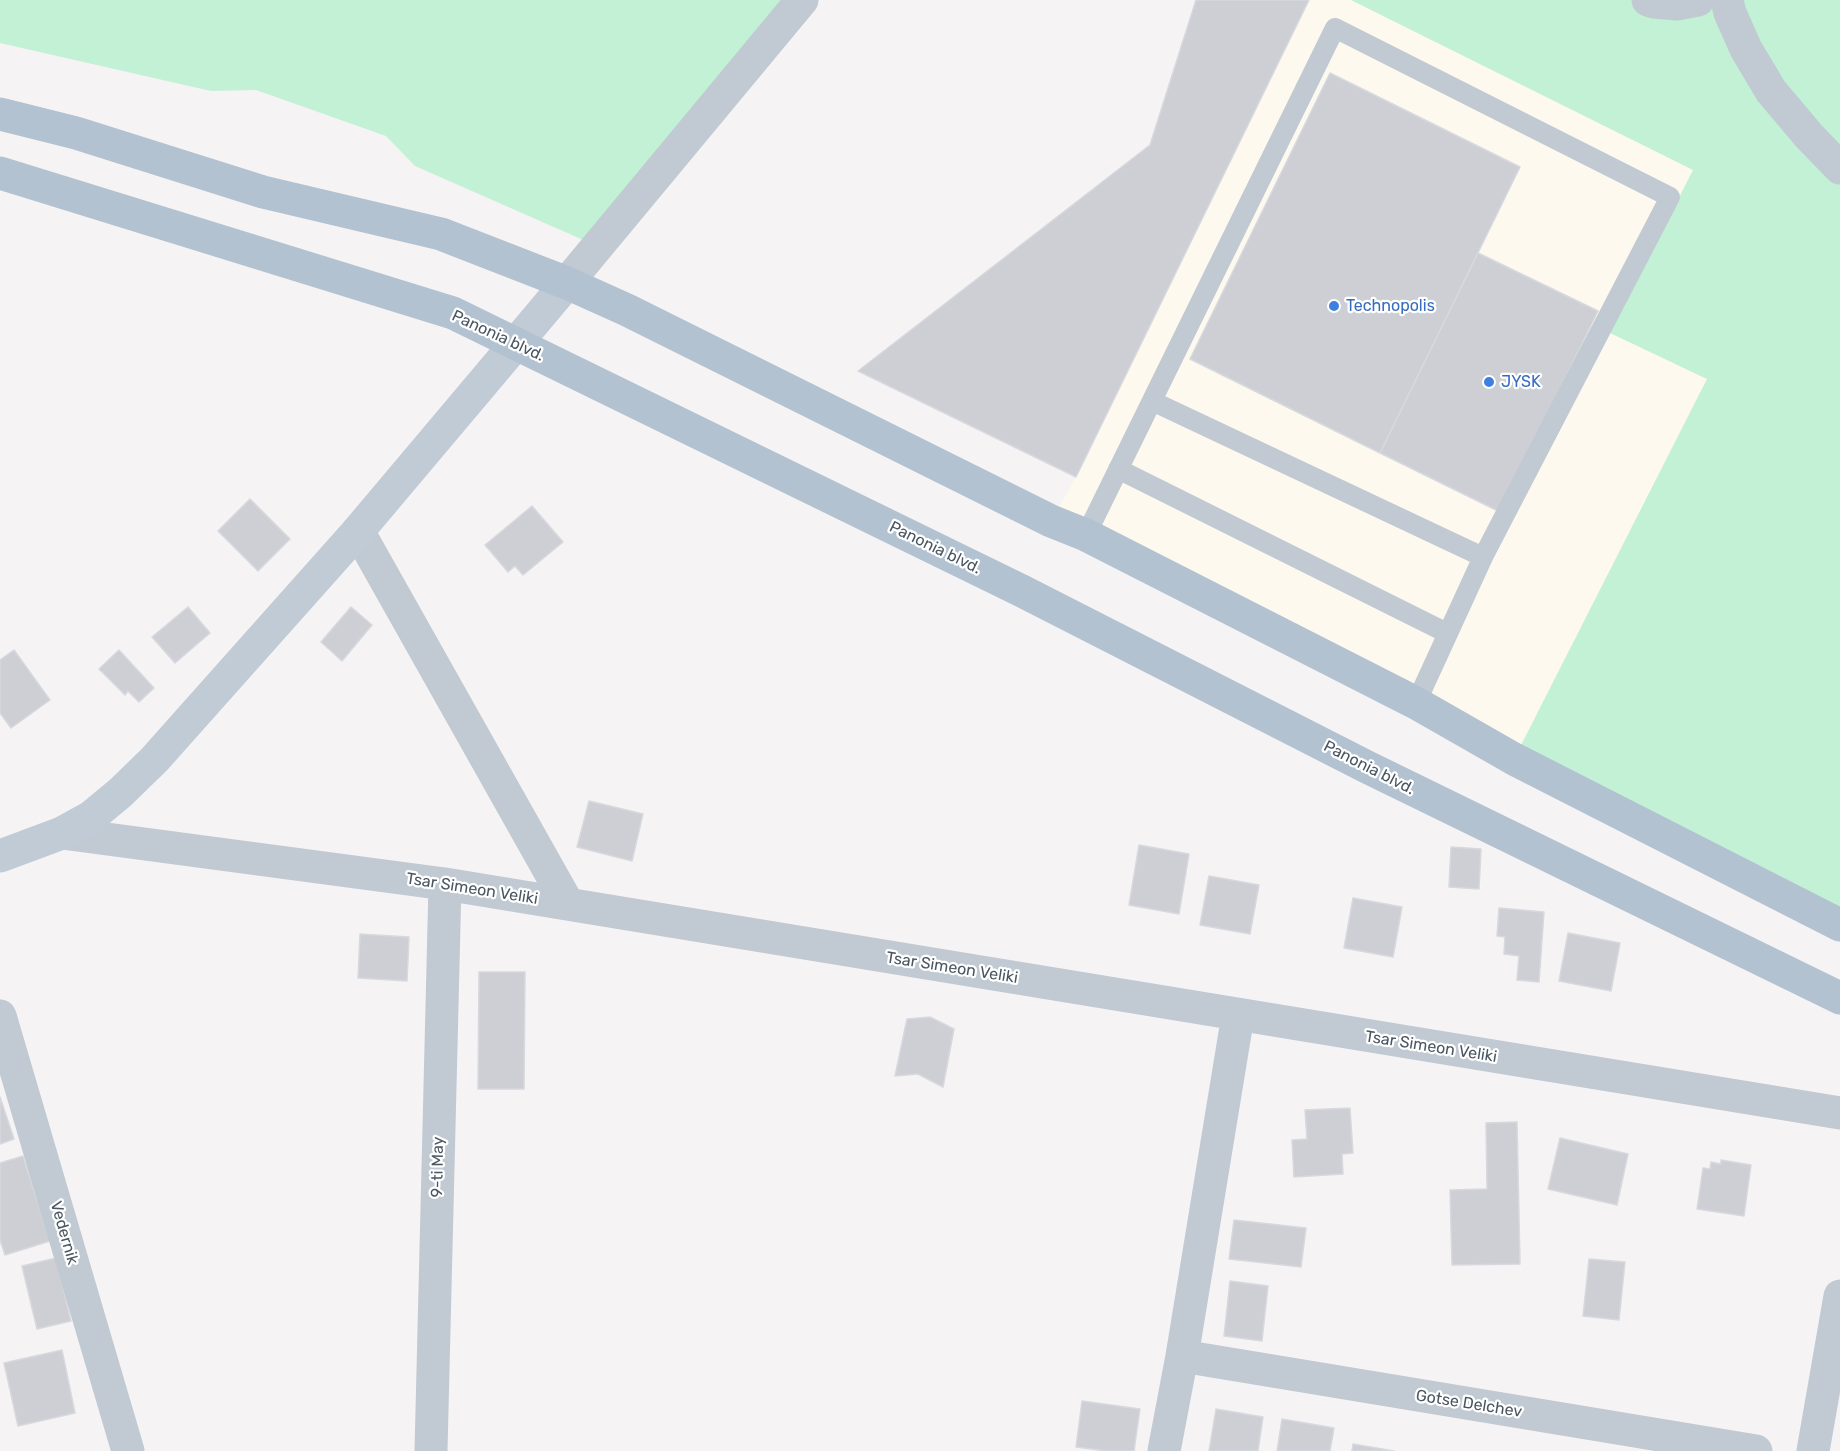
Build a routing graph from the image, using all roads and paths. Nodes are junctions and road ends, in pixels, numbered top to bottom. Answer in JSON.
{"nodes":[{"id":1,"x":802,"y":0,"type":"edge"},
{"id":2,"x":1648,"y":0,"type":"edge"},
{"id":3,"x":1698,"y":0,"type":"edge"},
{"id":4,"x":1727,"y":0,"type":"edge"},
{"id":5,"x":0,"y":114,"type":"edge"},
{"id":6,"x":1840,"y":168,"type":"edge"},
{"id":7,"x":0,"y":173,"type":"edge"},
{"id":8,"x":567,"y":283,"type":"junction"},
{"id":9,"x":516,"y":344,"type":"junction"},
{"id":10,"x":1152,"y":401,"type":"junction"},
{"id":11,"x":1118,"y":469,"type":"junction"},
{"id":12,"x":358,"y":531,"type":"junction"},
{"id":13,"x":1086,"y":535,"type":"junction"},
{"id":14,"x":1483,"y":557,"type":"junction"},
{"id":15,"x":1447,"y":633,"type":"junction"},
{"id":16,"x":1416,"y":703,"type":"junction"},
{"id":17,"x":62,"y":833,"type":"junction"},
{"id":18,"x":0,"y":856,"type":"edge"},
{"id":19,"x":445,"y":884,"type":"junction"},
{"id":20,"x":568,"y":904,"type":"junction"},
{"id":21,"x":1840,"y":925,"type":"edge"},
{"id":22,"x":1840,"y":998,"type":"edge"},
{"id":23,"x":1238,"y":1015,"type":"junction"},
{"id":24,"x":0,"y":1016,"type":"edge"},
{"id":25,"x":1840,"y":1113,"type":"edge"},
{"id":26,"x":1840,"y":1296,"type":"edge"},
{"id":27,"x":1182,"y":1356,"type":"junction"},
{"id":28,"x":128,"y":1451,"type":"edge"},
{"id":29,"x":431,"y":1451,"type":"edge"},
{"id":30,"x":1164,"y":1451,"type":"edge"},
{"id":31,"x":1756,"y":1451,"type":"edge"},
{"id":32,"x":1813,"y":1451,"type":"edge"}],
"edges":[{"from":1,"to":8,"type":"street"},
{"from":2,"to":3,"type":"street"},
{"from":4,"to":6,"type":"street"},
{"from":5,"to":8,"type":"main road"},
{"from":7,"to":9,"type":"main road","name":"Panonia blvd."},
{"from":8,"to":9,"type":"main road","name":"Tsar Simeon Veliki"},
{"from":8,"to":13,"type":"main road"},
{"from":9,"to":12,"type":"main road","name":"Tsar Simeon Veliki"},
{"from":9,"to":22,"type":"main road","name":"Panonia blvd."},
{"from":10,"to":11,"type":"lane"},
{"from":10,"to":14,"type":"lane"},
{"from":10,"to":14,"type":"lane"},
{"from":11,"to":13,"type":"lane"},
{"from":11,"to":15,"type":"lane"},
{"from":12,"to":17,"type":"main road","name":"Tsar Simeon Veliki"},
{"from":12,"to":20,"type":"street"},
{"from":13,"to":16,"type":"main road"},
{"from":14,"to":15,"type":"lane"},
{"from":15,"to":16,"type":"lane"},
{"from":16,"to":21,"type":"main road"},
{"from":17,"to":18,"type":"main road","name":"Tsar Simeon Veliki"},
{"from":17,"to":19,"type":"street","name":"Tsar Simeon Veliki"},
{"from":19,"to":20,"type":"street","name":"Tsar Simeon Veliki"},
{"from":19,"to":29,"type":"street","name":"9-ti May"},
{"from":20,"to":23,"type":"street","name":"Tsar Simeon Veliki"},
{"from":23,"to":25,"type":"street","name":"Tsar Simeon Veliki"},
{"from":23,"to":27,"type":"street"},
{"from":24,"to":28,"type":"street","name":"Vedernik"},
{"from":26,"to":32,"type":"street"},
{"from":27,"to":30,"type":"street"},
{"from":27,"to":31,"type":"street","name":"Gotse Delchev"}]}
